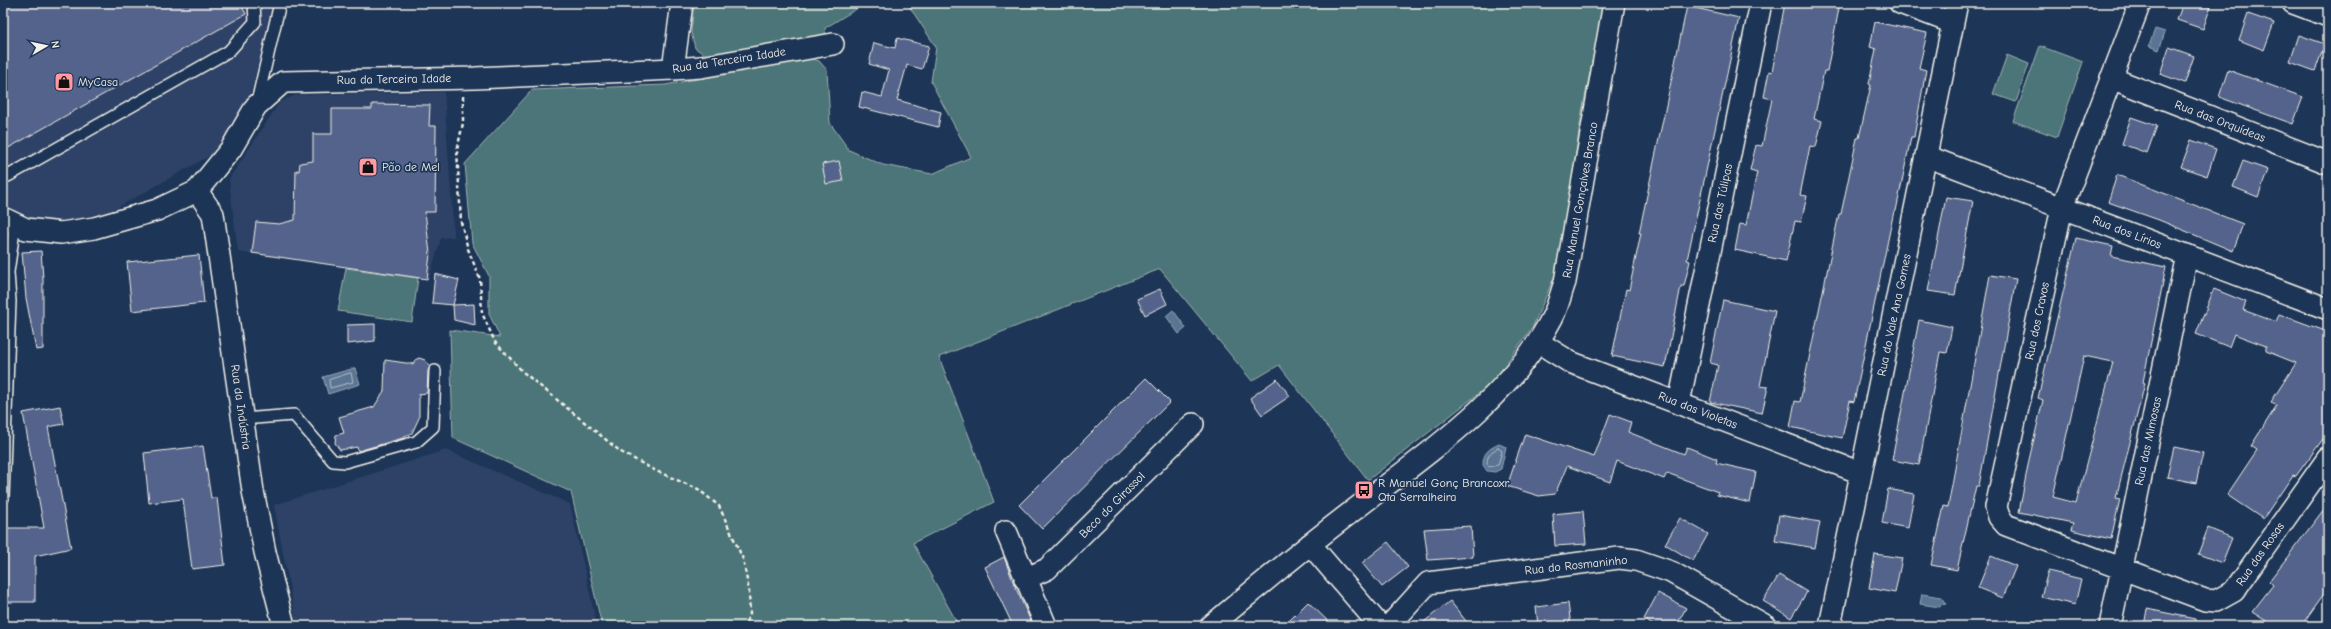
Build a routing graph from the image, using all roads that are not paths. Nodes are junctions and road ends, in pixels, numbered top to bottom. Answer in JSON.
{"nodes":[{"id":1,"x":254,"y":3,"type":"edge"},
{"id":2,"x":280,"y":3,"type":"edge"},
{"id":3,"x":682,"y":3,"type":"edge"},
{"id":4,"x":1614,"y":3,"type":"edge"},
{"id":5,"x":1761,"y":3,"type":"edge"},
{"id":6,"x":1900,"y":3,"type":"edge"},
{"id":7,"x":1957,"y":3,"type":"edge"},
{"id":8,"x":2140,"y":3,"type":"edge"},
{"id":9,"x":2293,"y":3,"type":"edge"},
{"id":10,"x":2328,"y":16,"type":"edge"},
{"id":11,"x":1953,"y":24,"type":"junction"},
{"id":12,"x":833,"y":44,"type":"dead end"},
{"id":13,"x":673,"y":69,"type":"junction"},
{"id":14,"x":2111,"y":78,"type":"junction"},
{"id":15,"x":256,"y":106,"type":"junction"},
{"id":16,"x":1926,"y":156,"type":"junction"},
{"id":17,"x":2328,"y":163,"type":"edge"},
{"id":18,"x":3,"y":177,"type":"edge"},
{"id":19,"x":198,"y":191,"type":"junction"},
{"id":20,"x":2062,"y":208,"type":"junction"},
{"id":21,"x":9,"y":221,"type":"edge"},
{"id":22,"x":2187,"y":255,"type":"junction"},
{"id":23,"x":5,"y":271,"type":"edge"},
{"id":24,"x":2328,"y":309,"type":"edge"},
{"id":25,"x":1538,"y":342,"type":"junction"},
{"id":26,"x":435,"y":371,"type":"dead end"},
{"id":27,"x":1679,"y":403,"type":"junction"},
{"id":28,"x":243,"y":419,"type":"junction"},
{"id":29,"x":1193,"y":424,"type":"dead end"},
{"id":30,"x":2328,"y":458,"type":"edge"},
{"id":31,"x":1862,"y":473,"type":"junction"},
{"id":32,"x":3,"y":498,"type":"edge"},
{"id":33,"x":1006,"y":531,"type":"dead end"},
{"id":34,"x":1310,"y":544,"type":"junction"},
{"id":35,"x":2122,"y":570,"type":"junction"},
{"id":36,"x":1025,"y":579,"type":"junction"},
{"id":37,"x":284,"y":626,"type":"edge"},
{"id":38,"x":1046,"y":626,"type":"edge"},
{"id":39,"x":1211,"y":626,"type":"edge"},
{"id":40,"x":1380,"y":626,"type":"edge"},
{"id":41,"x":1389,"y":626,"type":"edge"},
{"id":42,"x":1766,"y":626,"type":"edge"},
{"id":43,"x":1830,"y":626,"type":"edge"},
{"id":44,"x":2110,"y":626,"type":"edge"}],
"edges":[{"from":1,"to":18,"type":"lane"},
{"from":2,"to":15,"type":"lane"},
{"from":3,"to":13,"type":"street"},
{"from":4,"to":25,"type":"street","name":"Rua Manuel Gonçalves Branco"},
{"from":5,"to":27,"type":"street","name":"Rua das Túlipas"},
{"from":6,"to":11,"type":"street"},
{"from":7,"to":11,"type":"street","name":"Rua do Vale Ana Gomes"},
{"from":8,"to":14,"type":"street","name":"Rua dos Cravos"},
{"from":9,"to":10,"type":"street"},
{"from":11,"to":16,"type":"street","name":"Rua do Vale Ana Gomes"},
{"from":12,"to":13,"type":"street","name":"Rua da Terceira Idade"},
{"from":13,"to":15,"type":"street","name":"Rua da Terceira Idade"},
{"from":14,"to":17,"type":"street","name":"Rua das Orquídeas"},
{"from":14,"to":20,"type":"street","name":"Rua dos Cravos"},
{"from":15,"to":19,"type":"street","name":"Rua da Terceira Idade"},
{"from":16,"to":20,"type":"street","name":"Rua dos Lírios"},
{"from":16,"to":31,"type":"street","name":"Rua do Vale Ana Gomes"},
{"from":19,"to":21,"type":"street","name":"Rua da Terceira Idade"},
{"from":19,"to":28,"type":"street","name":"Rua da Indústria"},
{"from":20,"to":22,"type":"street","name":"Rua dos Lírios"},
{"from":20,"to":35,"type":"street","name":"Rua dos Cravos"},
{"from":21,"to":23,"type":"lane","name":"Rua da Terceira Idade"},
{"from":22,"to":24,"type":"street","name":"Rua dos Lírios"},
{"from":22,"to":35,"type":"street","name":"Rua das Mimosas"},
{"from":23,"to":32,"type":"lane","name":"Rua da Terceira Idade"},
{"from":25,"to":27,"type":"street","name":"Rua das Violetas"},
{"from":25,"to":34,"type":"street","name":"Rua Manuel Gonçalves Branco"},
{"from":26,"to":28,"type":"lane"},
{"from":27,"to":31,"type":"street","name":"Rua das Violetas"},
{"from":28,"to":37,"type":"street","name":"Rua da Indústria"},
{"from":29,"to":36,"type":"street","name":"Beco do Girassol"},
{"from":30,"to":35,"type":"street","name":"Rua das Rosas"},
{"from":31,"to":43,"type":"street","name":"Rua do Vale Ana Gomes"},
{"from":33,"to":36,"type":"street"},
{"from":34,"to":39,"type":"street","name":"Rua Manuel Gonçalves Branco"},
{"from":34,"to":40,"type":"street"},
{"from":35,"to":44,"type":"street","name":"Rua das Mimosas"},
{"from":36,"to":38,"type":"street"},
{"from":41,"to":42,"type":"street","name":"Rua do Rosmaninho"}]}
